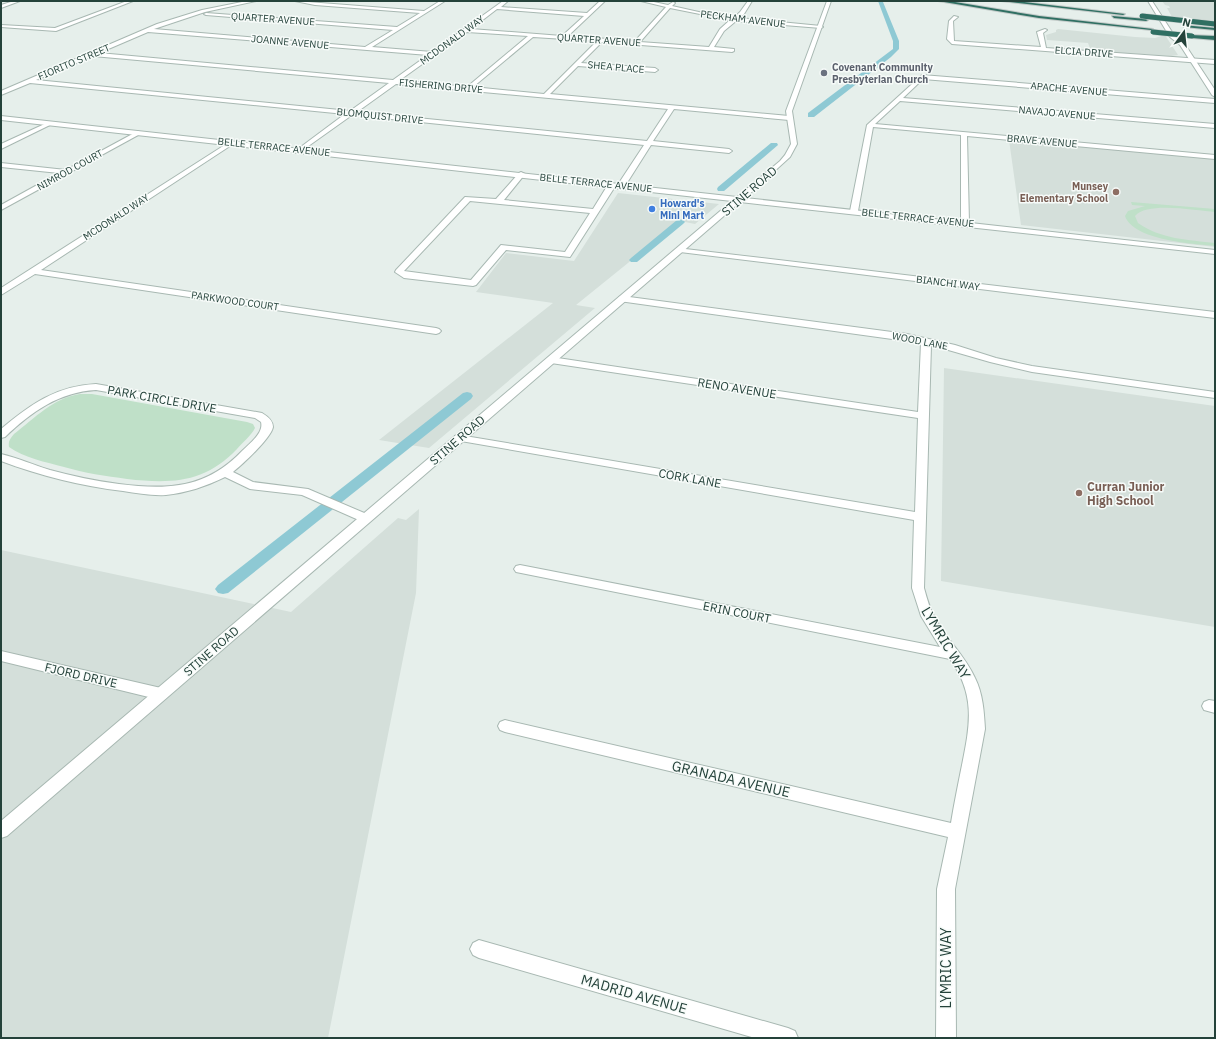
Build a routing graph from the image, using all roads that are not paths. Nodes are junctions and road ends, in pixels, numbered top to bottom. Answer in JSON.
{"nodes":[{"id":1,"x":18,"y":1,"type":"edge"},
{"id":2,"x":130,"y":1,"type":"edge"},
{"id":3,"x":254,"y":1,"type":"edge"},
{"id":4,"x":297,"y":1,"type":"edge"},
{"id":5,"x":443,"y":1,"type":"edge"},
{"id":6,"x":506,"y":1,"type":"edge"},
{"id":7,"x":603,"y":1,"type":"edge"},
{"id":8,"x":643,"y":1,"type":"edge"},
{"id":9,"x":676,"y":1,"type":"edge"},
{"id":10,"x":750,"y":1,"type":"edge"},
{"id":11,"x":829,"y":1,"type":"edge"},
{"id":12,"x":940,"y":1,"type":"edge"},
{"id":13,"x":944,"y":1,"type":"edge"},
{"id":14,"x":974,"y":1,"type":"edge"},
{"id":15,"x":1003,"y":1,"type":"edge"},
{"id":16,"x":1150,"y":1,"type":"edge"},
{"id":17,"x":1,"y":7,"type":"edge"},
{"id":18,"x":670,"y":7,"type":"junction"},
{"id":19,"x":496,"y":8,"type":"junction"},
{"id":20,"x":425,"y":12,"type":"junction"},
{"id":21,"x":1166,"y":12,"type":"dead end"},
{"id":22,"x":195,"y":14,"type":"junction"},
{"id":23,"x":588,"y":15,"type":"junction"},
{"id":24,"x":956,"y":18,"type":"dead end"},
{"id":25,"x":734,"y":20,"type":"junction"},
{"id":26,"x":1183,"y":24,"type":"junction"},
{"id":27,"x":1215,"y":24,"type":"edge"},
{"id":28,"x":1,"y":26,"type":"edge"},
{"id":29,"x":1150,"y":26,"type":"junction"},
{"id":30,"x":1174,"y":26,"type":"junction"},
{"id":31,"x":821,"y":27,"type":"junction"},
{"id":32,"x":398,"y":29,"type":"junction"},
{"id":33,"x":1215,"y":29,"type":"edge"},
{"id":34,"x":148,"y":30,"type":"junction"},
{"id":35,"x":466,"y":30,"type":"junction"},
{"id":36,"x":1044,"y":30,"type":"dead end"},
{"id":37,"x":1190,"y":34,"type":"junction"},
{"id":38,"x":1215,"y":34,"type":"edge"},
{"id":39,"x":532,"y":35,"type":"junction"},
{"id":40,"x":563,"y":38,"type":"junction"},
{"id":41,"x":1215,"y":38,"type":"edge"},
{"id":42,"x":600,"y":40,"type":"junction"},
{"id":43,"x":636,"y":43,"type":"junction"},
{"id":44,"x":1182,"y":44,"type":"junction"},
{"id":45,"x":367,"y":48,"type":"junction"},
{"id":46,"x":710,"y":49,"type":"junction"},
{"id":47,"x":1044,"y":49,"type":"junction"},
{"id":48,"x":732,"y":50,"type":"dead end"},
{"id":49,"x":93,"y":54,"type":"junction"},
{"id":50,"x":433,"y":54,"type":"junction"},
{"id":51,"x":1192,"y":60,"type":"junction"},
{"id":52,"x":1215,"y":62,"type":"edge"},
{"id":53,"x":577,"y":64,"type":"junction"},
{"id":54,"x":654,"y":70,"type":"dead end"},
{"id":55,"x":30,"y":81,"type":"junction"},
{"id":56,"x":394,"y":82,"type":"junction"},
{"id":57,"x":469,"y":88,"type":"junction"},
{"id":58,"x":1213,"y":89,"type":"edge"},
{"id":59,"x":1,"y":93,"type":"edge"},
{"id":60,"x":546,"y":95,"type":"junction"},
{"id":61,"x":1215,"y":95,"type":"edge"},
{"id":62,"x":898,"y":99,"type":"junction"},
{"id":63,"x":1215,"y":101,"type":"edge"},
{"id":64,"x":672,"y":107,"type":"junction"},
{"id":65,"x":351,"y":113,"type":"junction"},
{"id":66,"x":1,"y":118,"type":"edge"},
{"id":67,"x":789,"y":118,"type":"junction"},
{"id":68,"x":51,"y":123,"type":"junction"},
{"id":69,"x":870,"y":125,"type":"junction"},
{"id":70,"x":1215,"y":126,"type":"edge"},
{"id":71,"x":138,"y":133,"type":"junction"},
{"id":72,"x":964,"y":134,"type":"junction"},
{"id":73,"x":232,"y":143,"type":"junction"},
{"id":74,"x":649,"y":143,"type":"junction"},
{"id":75,"x":1,"y":147,"type":"edge"},
{"id":76,"x":300,"y":150,"type":"junction"},
{"id":77,"x":729,"y":151,"type":"dead end"},
{"id":78,"x":1215,"y":157,"type":"edge"},
{"id":79,"x":1,"y":165,"type":"edge"},
{"id":80,"x":66,"y":172,"type":"junction"},
{"id":81,"x":521,"y":174,"type":"junction"},
{"id":82,"x":612,"y":185,"type":"junction"},
{"id":83,"x":621,"y":186,"type":"junction"},
{"id":84,"x":739,"y":198,"type":"junction"},
{"id":85,"x":499,"y":201,"type":"junction"},
{"id":86,"x":1,"y":208,"type":"edge"},
{"id":87,"x":595,"y":211,"type":"junction"},
{"id":88,"x":854,"y":211,"type":"junction"},
{"id":89,"x":965,"y":223,"type":"junction"},
{"id":90,"x":680,"y":250,"type":"junction"},
{"id":91,"x":1215,"y":252,"type":"edge"},
{"id":92,"x":33,"y":271,"type":"junction"},
{"id":93,"x":1,"y":282,"type":"edge"},
{"id":94,"x":14,"y":283,"type":"junction"},
{"id":95,"x":1,"y":292,"type":"edge"},
{"id":96,"x":622,"y":299,"type":"junction"},
{"id":97,"x":1215,"y":315,"type":"edge"},
{"id":98,"x":436,"y":331,"type":"dead end"},
{"id":99,"x":926,"y":341,"type":"junction"},
{"id":100,"x":551,"y":360,"type":"junction"},
{"id":101,"x":1215,"y":395,"type":"edge"},
{"id":102,"x":924,"y":416,"type":"junction"},
{"id":103,"x":1,"y":435,"type":"edge"},
{"id":104,"x":459,"y":438,"type":"junction"},
{"id":105,"x":1,"y":457,"type":"edge"},
{"id":106,"x":224,"y":472,"type":"junction"},
{"id":107,"x":920,"y":517,"type":"junction"},
{"id":108,"x":366,"y":518,"type":"junction"},
{"id":109,"x":520,"y":569,"type":"dead end"},
{"id":110,"x":955,"y":655,"type":"junction"},
{"id":111,"x":1,"y":656,"type":"edge"},
{"id":112,"x":161,"y":694,"type":"junction"},
{"id":113,"x":505,"y":726,"type":"dead end"},
{"id":114,"x":1,"y":831,"type":"edge"},
{"id":115,"x":958,"y":832,"type":"junction"},
{"id":116,"x":479,"y":949,"type":"dead end"},
{"id":117,"x":788,"y":1038,"type":"edge"},
{"id":118,"x":946,"y":1038,"type":"edge"}],
"edges":[{"from":1,"to":17,"type":"street"},
{"from":2,"to":28,"type":"street"},
{"from":3,"to":22,"type":"street","name":"FIORITO STREET"},
{"from":4,"to":20,"type":"street"},
{"from":5,"to":20,"type":"street"},
{"from":6,"to":19,"type":"street","name":"MCDONALD WAY"},
{"from":7,"to":23,"type":"street"},
{"from":8,"to":18,"type":"street","name":"PECKHAM AVENUE"},
{"from":9,"to":18,"type":"street"},
{"from":10,"to":25,"type":"street"},
{"from":11,"to":31,"type":"street","name":"STINE ROAD"},
{"from":12,"to":29,"type":"highway"},
{"from":13,"to":29,"type":"highway"},
{"from":14,"to":29,"type":"highway"},
{"from":15,"to":27,"type":"highway","bridge":true},
{"from":16,"to":44,"type":"street"},
{"from":18,"to":25,"type":"street","name":"PECKHAM AVENUE"},
{"from":18,"to":43,"type":"street"},
{"from":19,"to":23,"type":"street"},
{"from":19,"to":35,"type":"street","name":"MCDONALD WAY"},
{"from":20,"to":32,"type":"street"},
{"from":21,"to":30,"type":"street"},
{"from":22,"to":32,"type":"street","name":"QUARTER AVENUE"},
{"from":22,"to":34,"type":"street","name":"FIORITO STREET"},
{"from":23,"to":40,"type":"street"},
{"from":24,"to":47,"type":"street","name":"ELCIA DRIVE"},
{"from":25,"to":31,"type":"street","name":"PECKHAM AVENUE"},
{"from":25,"to":46,"type":"street"},
{"from":26,"to":27,"type":"highway"},
{"from":26,"to":29,"type":"highway","bridge":true},
{"from":26,"to":30,"type":"highway"},
{"from":26,"to":33,"type":"highway"},
{"from":29,"to":30,"type":"highway"},
{"from":29,"to":37,"type":"highway","bridge":true},
{"from":30,"to":44,"type":"street"},
{"from":31,"to":67,"type":"street","name":"STINE ROAD"},
{"from":32,"to":45,"type":"street"},
{"from":34,"to":45,"type":"street","name":"JOANNE AVENUE"},
{"from":34,"to":49,"type":"street","name":"FIORITO STREET"},
{"from":35,"to":39,"type":"street","name":"QUARTER AVENUE"},
{"from":35,"to":50,"type":"street","name":"MCDONALD WAY"},
{"from":36,"to":47,"type":"street"},
{"from":37,"to":38,"type":"highway"},
{"from":37,"to":41,"type":"highway"},
{"from":39,"to":40,"type":"street","name":"QUARTER AVENUE"},
{"from":39,"to":57,"type":"street"},
{"from":40,"to":42,"type":"street","name":"QUARTER AVENUE"},
{"from":42,"to":43,"type":"street","name":"QUARTER AVENUE"},
{"from":42,"to":53,"type":"street"},
{"from":43,"to":46,"type":"street","name":"QUARTER AVENUE"},
{"from":44,"to":51,"type":"street"},
{"from":45,"to":50,"type":"street","name":"JOANNE AVENUE"},
{"from":46,"to":48,"type":"street","name":"QUARTER AVENUE"},
{"from":47,"to":51,"type":"street","name":"ELCIA DRIVE"},
{"from":49,"to":55,"type":"street","name":"FIORITO STREET"},
{"from":49,"to":56,"type":"street","name":"FISHERING DRIVE"},
{"from":50,"to":56,"type":"street","name":"MCDONALD WAY"},
{"from":51,"to":52,"type":"street","name":"ELCIA DRIVE"},
{"from":51,"to":58,"type":"street"},
{"from":53,"to":54,"type":"street","name":"SHEA PLACE"},
{"from":53,"to":60,"type":"street"},
{"from":55,"to":59,"type":"street","name":"FIORITO STREET"},
{"from":55,"to":65,"type":"street","name":"BLOMQUIST DRIVE"},
{"from":56,"to":57,"type":"street","name":"FISHERING DRIVE"},
{"from":56,"to":65,"type":"street","name":"MCDONALD WAY"},
{"from":57,"to":60,"type":"street","name":"FISHERING DRIVE"},
{"from":58,"to":61,"type":"street"},
{"from":60,"to":64,"type":"street","name":"FISHERING DRIVE"},
{"from":62,"to":63,"type":"street","name":"APACHE AVENUE"},
{"from":62,"to":69,"type":"street"},
{"from":62,"to":70,"type":"street","name":"NAVAJO AVENUE"},
{"from":64,"to":67,"type":"street","name":"FISHERING DRIVE"},
{"from":64,"to":74,"type":"street"},
{"from":65,"to":74,"type":"street","name":"BLOMQUIST DRIVE"},
{"from":65,"to":76,"type":"street","name":"MCDONALD WAY"},
{"from":66,"to":68,"type":"street","name":"BELLE TERRACE AVENUE"},
{"from":67,"to":84,"type":"street","name":"STINE ROAD"},
{"from":68,"to":71,"type":"street","name":"BELLE TERRACE AVENUE"},
{"from":68,"to":75,"type":"street"},
{"from":69,"to":72,"type":"street","name":"BRAVE AVENUE"},
{"from":69,"to":88,"type":"street"},
{"from":71,"to":73,"type":"street","name":"BELLE TERRACE AVENUE"},
{"from":71,"to":80,"type":"street","name":"NIMROD COURT"},
{"from":72,"to":78,"type":"street","name":"BRAVE AVENUE"},
{"from":72,"to":89,"type":"street"},
{"from":73,"to":76,"type":"street","name":"BELLE TERRACE AVENUE"},
{"from":73,"to":92,"type":"street","name":"MCDONALD WAY"},
{"from":74,"to":77,"type":"street","name":"BLOMQUIST DRIVE"},
{"from":74,"to":83,"type":"street"},
{"from":76,"to":81,"type":"street","name":"BELLE TERRACE AVENUE"},
{"from":79,"to":80,"type":"street"},
{"from":80,"to":86,"type":"street","name":"NIMROD COURT"},
{"from":81,"to":82,"type":"street","name":"BELLE TERRACE AVENUE"},
{"from":81,"to":85,"type":"street"},
{"from":82,"to":83,"type":"street","name":"BELLE TERRACE AVENUE"},
{"from":82,"to":87,"type":"street"},
{"from":83,"to":84,"type":"street","name":"BELLE TERRACE AVENUE"},
{"from":84,"to":88,"type":"street","name":"BELLE TERRACE AVENUE"},
{"from":84,"to":90,"type":"street","name":"STINE ROAD"},
{"from":85,"to":87,"type":"street"},
{"from":85,"to":87,"type":"street"},
{"from":88,"to":89,"type":"street","name":"BELLE TERRACE AVENUE"},
{"from":89,"to":91,"type":"street","name":"BELLE TERRACE AVENUE"},
{"from":90,"to":96,"type":"street","name":"STINE ROAD"},
{"from":90,"to":97,"type":"street","name":"BIANCHI WAY"},
{"from":92,"to":94,"type":"street","name":"MCDONALD WAY"},
{"from":92,"to":98,"type":"street","name":"PARKWOOD COURT"},
{"from":93,"to":94,"type":"street"},
{"from":94,"to":95,"type":"street","name":"MCDONALD WAY"},
{"from":96,"to":99,"type":"street","name":"WOOD LANE"},
{"from":96,"to":100,"type":"street","name":"STINE ROAD"},
{"from":99,"to":101,"type":"street","name":"WOOD LANE"},
{"from":99,"to":102,"type":"street","name":"LYMRIC WAY"},
{"from":100,"to":102,"type":"street","name":"RENO AVENUE"},
{"from":100,"to":104,"type":"street","name":"STINE ROAD"},
{"from":102,"to":107,"type":"street","name":"LYMRIC WAY"},
{"from":103,"to":106,"type":"street","name":"PARK CIRCLE DRIVE"},
{"from":104,"to":107,"type":"street","name":"CORK LANE"},
{"from":104,"to":108,"type":"street","name":"STINE ROAD"},
{"from":105,"to":106,"type":"street","name":"PARK CIRCLE DRIVE"},
{"from":106,"to":108,"type":"street"},
{"from":107,"to":110,"type":"street","name":"LYMRIC WAY"},
{"from":108,"to":112,"type":"street","name":"STINE ROAD"},
{"from":109,"to":110,"type":"street","name":"ERIN COURT"},
{"from":110,"to":115,"type":"street","name":"LYMRIC WAY"},
{"from":111,"to":112,"type":"street","name":"FJORD DRIVE"},
{"from":112,"to":114,"type":"street","name":"STINE ROAD"},
{"from":113,"to":115,"type":"street","name":"GRANADA AVENUE"},
{"from":115,"to":118,"type":"street","name":"LYMRIC WAY"},
{"from":116,"to":117,"type":"street","name":"MADRID AVENUE"}]}
